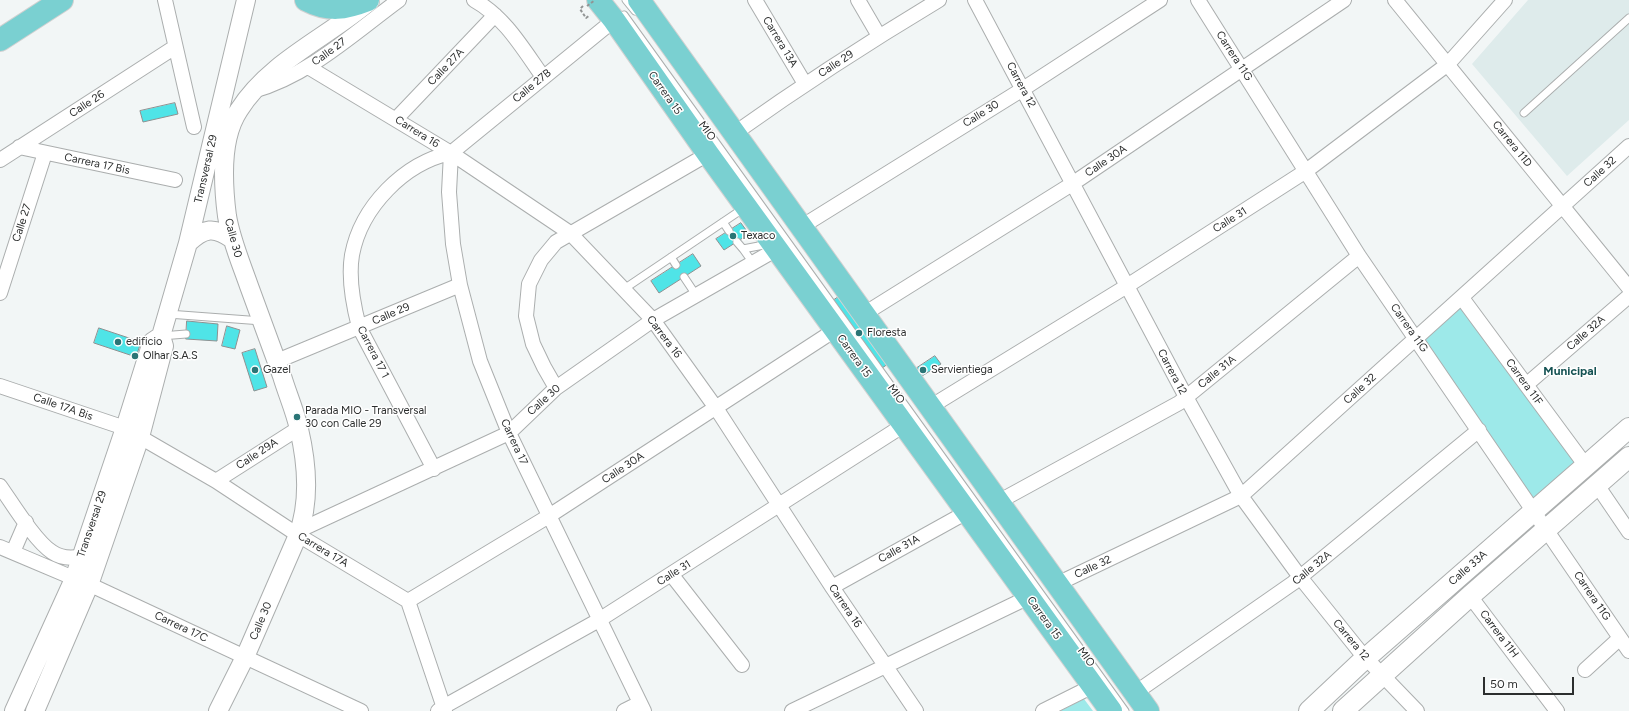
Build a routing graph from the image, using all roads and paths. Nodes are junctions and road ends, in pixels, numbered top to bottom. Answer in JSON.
{"nodes":[{"id":1,"x":62,"y":0,"type":"edge"},
{"id":2,"x":165,"y":0,"type":"edge"},
{"id":3,"x":246,"y":0,"type":"edge"},
{"id":4,"x":306,"y":0,"type":"edge"},
{"id":5,"x":370,"y":0,"type":"edge"},
{"id":6,"x":399,"y":0,"type":"edge"},
{"id":7,"x":474,"y":0,"type":"edge"},
{"id":8,"x":626,"y":0,"type":"edge"},
{"id":9,"x":755,"y":0,"type":"edge"},
{"id":10,"x":858,"y":0,"type":"edge"},
{"id":11,"x":939,"y":0,"type":"edge"},
{"id":12,"x":975,"y":0,"type":"edge"},
{"id":13,"x":1160,"y":0,"type":"edge"},
{"id":14,"x":1198,"y":0,"type":"edge"},
{"id":15,"x":1344,"y":0,"type":"edge"},
{"id":16,"x":1395,"y":0,"type":"edge"},
{"id":17,"x":1505,"y":0,"type":"edge"},
{"id":18,"x":593,"y":2,"type":"edge"},
{"id":19,"x":638,"y":7,"type":"edge"},
{"id":20,"x":495,"y":15,"type":"junction"},
{"id":21,"x":617,"y":15,"type":"junction"},
{"id":22,"x":1629,"y":18,"type":"edge"},
{"id":23,"x":879,"y":36,"type":"junction"},
{"id":24,"x":0,"y":40,"type":"edge"},
{"id":25,"x":175,"y":47,"type":"junction"},
{"id":26,"x":1448,"y":64,"type":"junction"},
{"id":27,"x":308,"y":67,"type":"junction"},
{"id":28,"x":1242,"y":70,"type":"junction"},
{"id":29,"x":543,"y":77,"type":"junction"},
{"id":30,"x":805,"y":84,"type":"junction"},
{"id":31,"x":1023,"y":89,"type":"junction"},
{"id":32,"x":252,"y":92,"type":"junction"},
{"id":33,"x":1524,"y":113,"type":"dead end"},
{"id":34,"x":396,"y":119,"type":"junction"},
{"id":35,"x":194,"y":128,"type":"dead end"},
{"id":36,"x":735,"y":133,"type":"junction"},
{"id":37,"x":1629,"y":146,"type":"edge"},
{"id":38,"x":19,"y":148,"type":"junction"},
{"id":39,"x":45,"y":153,"type":"junction"},
{"id":40,"x":451,"y":153,"type":"junction"},
{"id":41,"x":708,"y":154,"type":"junction"},
{"id":42,"x":0,"y":160,"type":"edge"},
{"id":43,"x":1306,"y":171,"type":"junction"},
{"id":44,"x":175,"y":180,"type":"dead end"},
{"id":45,"x":1072,"y":184,"type":"junction"},
{"id":46,"x":1563,"y":206,"type":"junction"},
{"id":47,"x":746,"y":207,"type":"junction"},
{"id":48,"x":723,"y":222,"type":"junction"},
{"id":49,"x":801,"y":227,"type":"junction"},
{"id":50,"x":729,"y":231,"type":"dead end"},
{"id":51,"x":570,"y":233,"type":"junction"},
{"id":52,"x":232,"y":239,"type":"junction"},
{"id":53,"x":737,"y":242,"type":"dead end"},
{"id":54,"x":188,"y":243,"type":"junction"},
{"id":55,"x":775,"y":246,"type":"junction"},
{"id":56,"x":742,"y":249,"type":"junction"},
{"id":57,"x":1359,"y":256,"type":"junction"},
{"id":58,"x":671,"y":258,"type":"junction"},
{"id":59,"x":752,"y":263,"type":"junction"},
{"id":60,"x":676,"y":265,"type":"dead end"},
{"id":61,"x":684,"y":277,"type":"dead end"},
{"id":62,"x":460,"y":285,"type":"junction"},
{"id":63,"x":1126,"y":286,"type":"junction"},
{"id":64,"x":1629,"y":288,"type":"edge"},
{"id":65,"x":624,"y":289,"type":"junction"},
{"id":66,"x":0,"y":293,"type":"edge"},
{"id":67,"x":696,"y":295,"type":"junction"},
{"id":68,"x":1629,"y":296,"type":"edge"},
{"id":69,"x":1462,"y":298,"type":"junction"},
{"id":70,"x":167,"y":314,"type":"junction"},
{"id":71,"x":864,"y":314,"type":"junction"},
{"id":72,"x":653,"y":320,"type":"junction"},
{"id":73,"x":262,"y":321,"type":"junction"},
{"id":74,"x":359,"y":327,"type":"junction"},
{"id":75,"x":835,"y":330,"type":"junction"},
{"id":76,"x":186,"y":334,"type":"dead end"},
{"id":77,"x":161,"y":336,"type":"junction"},
{"id":78,"x":1416,"y":338,"type":"junction"},
{"id":79,"x":277,"y":362,"type":"junction"},
{"id":80,"x":1526,"y":385,"type":"junction"},
{"id":81,"x":0,"y":386,"type":"edge"},
{"id":82,"x":556,"y":388,"type":"junction"},
{"id":83,"x":1186,"y":397,"type":"junction"},
{"id":84,"x":930,"y":407,"type":"junction"},
{"id":85,"x":716,"y":408,"type":"junction"},
{"id":86,"x":904,"y":425,"type":"junction"},
{"id":87,"x":299,"y":428,"type":"junction"},
{"id":88,"x":1629,"y":428,"type":"edge"},
{"id":89,"x":1479,"y":430,"type":"junction"},
{"id":90,"x":133,"y":432,"type":"junction"},
{"id":91,"x":508,"y":433,"type":"junction"},
{"id":92,"x":1629,"y":457,"type":"edge"},
{"id":93,"x":1586,"y":466,"type":"junction"},
{"id":94,"x":434,"y":469,"type":"junction"},
{"id":95,"x":216,"y":481,"type":"junction"},
{"id":96,"x":1597,"y":485,"type":"junction"},
{"id":97,"x":0,"y":486,"type":"edge"},
{"id":98,"x":1241,"y":496,"type":"junction"},
{"id":99,"x":998,"y":502,"type":"junction"},
{"id":100,"x":779,"y":506,"type":"junction"},
{"id":101,"x":1533,"y":510,"type":"junction"},
{"id":102,"x":967,"y":512,"type":"junction"},
{"id":103,"x":549,"y":516,"type":"junction"},
{"id":104,"x":26,"y":522,"type":"junction"},
{"id":105,"x":1546,"y":529,"type":"junction"},
{"id":106,"x":299,"y":532,"type":"junction"},
{"id":107,"x":1629,"y":532,"type":"edge"},
{"id":108,"x":6,"y":550,"type":"edge"},
{"id":109,"x":1024,"y":551,"type":"dead end"},
{"id":110,"x":101,"y":552,"type":"junction"},
{"id":111,"x":82,"y":556,"type":"junction"},
{"id":112,"x":671,"y":574,"type":"junction"},
{"id":113,"x":1300,"y":577,"type":"junction"},
{"id":114,"x":81,"y":582,"type":"junction"},
{"id":115,"x":1057,"y":584,"type":"junction"},
{"id":116,"x":832,"y":587,"type":"junction"},
{"id":117,"x":1470,"y":596,"type":"junction"},
{"id":118,"x":1029,"y":597,"type":"junction"},
{"id":119,"x":408,"y":601,"type":"junction"},
{"id":120,"x":599,"y":620,"type":"junction"},
{"id":121,"x":1620,"y":638,"type":"junction"},
{"id":122,"x":1629,"y":651,"type":"edge"},
{"id":123,"x":245,"y":657,"type":"junction"},
{"id":124,"x":1366,"y":658,"type":"junction"},
{"id":125,"x":742,"y":665,"type":"dead end"},
{"id":126,"x":885,"y":666,"type":"junction"},
{"id":127,"x":1584,"y":670,"type":"dead end"},
{"id":128,"x":1381,"y":676,"type":"junction"},
{"id":129,"x":1093,"y":686,"type":"junction"},
{"id":130,"x":1133,"y":705,"type":"edge"},
{"id":131,"x":642,"y":707,"type":"edge"},
{"id":132,"x":442,"y":710,"type":"edge"},
{"id":133,"x":14,"y":711,"type":"edge"},
{"id":134,"x":35,"y":711,"type":"edge"},
{"id":135,"x":218,"y":711,"type":"edge"},
{"id":136,"x":361,"y":711,"type":"edge"},
{"id":137,"x":624,"y":711,"type":"edge"},
{"id":138,"x":792,"y":711,"type":"edge"},
{"id":139,"x":916,"y":711,"type":"edge"},
{"id":140,"x":1043,"y":711,"type":"edge"},
{"id":141,"x":1111,"y":711,"type":"edge"},
{"id":142,"x":1148,"y":711,"type":"edge"},
{"id":143,"x":1309,"y":711,"type":"edge"},
{"id":144,"x":1342,"y":711,"type":"edge"},
{"id":145,"x":1417,"y":711,"type":"edge"},
{"id":146,"x":1557,"y":711,"type":"edge"}],
"edges":[{"from":1,"to":24,"type":"main road"},
{"from":2,"to":25,"type":"street"},
{"from":3,"to":54,"type":"street","name":"Transversal 29"},
{"from":4,"to":5,"type":"main road"},
{"from":5,"to":32,"type":"street","name":"Calle 30"},
{"from":6,"to":27,"type":"street","name":"Calle 27"},
{"from":7,"to":20,"type":"street"},
{"from":8,"to":19,"type":"lane"},
{"from":9,"to":30,"type":"street","name":"Carrera 13A"},
{"from":10,"to":23,"type":"street"},
{"from":11,"to":23,"type":"street","name":"Calle 29"},
{"from":12,"to":31,"type":"street","name":"Carrera 12"},
{"from":13,"to":31,"type":"street","name":"Calle 30"},
{"from":14,"to":28,"type":"street","name":"Carrera 11G"},
{"from":15,"to":28,"type":"street","name":"Calle 30A"},
{"from":16,"to":26,"type":"street","name":"Carrera 11D"},
{"from":17,"to":26,"type":"street","name":"Calle 31"},
{"from":18,"to":21,"type":"main road","name":"Carrera 15"},
{"from":19,"to":36,"type":"main road"},
{"from":20,"to":29,"type":"street"},
{"from":20,"to":34,"type":"street","name":"Calle 27A"},
{"from":21,"to":29,"type":"street","name":"Calle 27B"},
{"from":21,"to":41,"type":"main road","name":"Carrera 15"},
{"from":21,"to":130,"type":"lane","name":"MIO"},
{"from":22,"to":33,"type":"lane"},
{"from":23,"to":30,"type":"street","name":"Calle 29"},
{"from":25,"to":35,"type":"street"},
{"from":25,"to":38,"type":"street","name":"Calle 26"},
{"from":26,"to":43,"type":"street","name":"Calle 31"},
{"from":26,"to":46,"type":"street","name":"Carrera 11D"},
{"from":27,"to":32,"type":"street","name":"Calle 27"},
{"from":27,"to":34,"type":"street","name":"Carrera 16"},
{"from":28,"to":43,"type":"street","name":"Carrera 11G"},
{"from":28,"to":45,"type":"street","name":"Calle 30A"},
{"from":29,"to":40,"type":"street","name":"Calle 27B"},
{"from":30,"to":36,"type":"street","name":"Calle 29"},
{"from":31,"to":45,"type":"street","name":"Carrera 12"},
{"from":31,"to":49,"type":"street","name":"Calle 30"},
{"from":32,"to":52,"type":"street","name":"Calle 30"},
{"from":34,"to":40,"type":"street","name":"Carrera 16"},
{"from":36,"to":49,"type":"main road"},
{"from":37,"to":46,"type":"street","name":"Calle 32"},
{"from":38,"to":39,"type":"street","name":"Carrera 17 Bis"},
{"from":38,"to":42,"type":"street","name":"Calle 26"},
{"from":39,"to":44,"type":"street","name":"Carrera 17 Bis"},
{"from":39,"to":66,"type":"street","name":"Calle 27"},
{"from":40,"to":51,"type":"street","name":"Carrera 16"},
{"from":40,"to":62,"type":"street","name":"Carrera 17"},
{"from":40,"to":74,"type":"street","name":"Carrera 17 1"},
{"from":41,"to":47,"type":"main road","name":"Carrera 15"},
{"from":41,"to":51,"type":"street"},
{"from":43,"to":57,"type":"street","name":"Carrera 11G"},
{"from":43,"to":63,"type":"street","name":"Calle 31"},
{"from":45,"to":63,"type":"street","name":"Carrera 12"},
{"from":45,"to":71,"type":"street","name":"Calle 30A"},
{"from":46,"to":64,"type":"street","name":"Carrera 11D"},
{"from":46,"to":69,"type":"street","name":"Calle 32"},
{"from":47,"to":48,"type":"lane"},
{"from":47,"to":55,"type":"main road","name":"Carrera 15"},
{"from":48,"to":50,"type":"lane"},
{"from":48,"to":58,"type":"lane"},
{"from":49,"to":71,"type":"main road"},
{"from":51,"to":65,"type":"street","name":"Carrera 16"},
{"from":51,"to":82,"type":"street"},
{"from":52,"to":54,"type":"street"},
{"from":52,"to":73,"type":"street","name":"Calle 30"},
{"from":53,"to":56,"type":"lane"},
{"from":54,"to":70,"type":"street","name":"Transversal 29"},
{"from":55,"to":56,"type":"lane"},
{"from":55,"to":59,"type":"street","name":"Calle 30"},
{"from":55,"to":75,"type":"main road","name":"Carrera 15"},
{"from":56,"to":59,"type":"lane"},
{"from":57,"to":78,"type":"street","name":"Carrera 11G"},
{"from":57,"to":83,"type":"street","name":"Calle 31A"},
{"from":58,"to":60,"type":"lane"},
{"from":58,"to":65,"type":"lane"},
{"from":59,"to":67,"type":"street","name":"Calle 30"},
{"from":61,"to":67,"type":"lane"},
{"from":62,"to":74,"type":"street","name":"Calle 29"},
{"from":62,"to":91,"type":"street","name":"Carrera 17"},
{"from":63,"to":83,"type":"street","name":"Carrera 12"},
{"from":63,"to":84,"type":"street","name":"Calle 31"},
{"from":65,"to":72,"type":"street","name":"Carrera 16"},
{"from":67,"to":72,"type":"street","name":"Calle 30"},
{"from":68,"to":80,"type":"street","name":"Calle 32A"},
{"from":69,"to":78,"type":"street","name":"Calle 32"},
{"from":69,"to":80,"type":"street","name":"Carrera 11F"},
{"from":70,"to":73,"type":"lane"},
{"from":70,"to":77,"type":"street","name":"Transversal 29"},
{"from":71,"to":84,"type":"main road"},
{"from":72,"to":82,"type":"street","name":"Calle 30"},
{"from":72,"to":85,"type":"street","name":"Carrera 16"},
{"from":73,"to":79,"type":"street","name":"Calle 30"},
{"from":74,"to":79,"type":"street","name":"Calle 29"},
{"from":74,"to":94,"type":"street","name":"Carrera 17 1"},
{"from":75,"to":85,"type":"street","name":"Calle 30A"},
{"from":75,"to":86,"type":"main road","name":"Carrera 15"},
{"from":76,"to":77,"type":"lane"},
{"from":77,"to":90,"type":"street","name":"Transversal 29"},
{"from":78,"to":89,"type":"street","name":"Carrera 11G"},
{"from":78,"to":98,"type":"street","name":"Calle 32"},
{"from":79,"to":87,"type":"street","name":"Calle 30"},
{"from":80,"to":93,"type":"street","name":"Carrera 11F"},
{"from":81,"to":90,"type":"street","name":"Calle 17A Bis"},
{"from":82,"to":91,"type":"street","name":"Calle 30"},
{"from":83,"to":98,"type":"street","name":"Carrera 12"},
{"from":83,"to":99,"type":"street","name":"Calle 31A"},
{"from":84,"to":99,"type":"main road"},
{"from":85,"to":100,"type":"street","name":"Carrera 16"},
{"from":85,"to":103,"type":"street","name":"Calle 30A"},
{"from":86,"to":100,"type":"street","name":"Calle 31"},
{"from":86,"to":102,"type":"main road","name":"Carrera 15"},
{"from":87,"to":95,"type":"street","name":"Calle 29A"},
{"from":87,"to":106,"type":"street","name":"Calle 30"},
{"from":88,"to":93,"type":"main road","name":"Calle 33A"},
{"from":89,"to":101,"type":"street","name":"Carrera 11G"},
{"from":89,"to":113,"type":"street","name":"Calle 32A"},
{"from":90,"to":95,"type":"street","name":"Carrera 17A"},
{"from":90,"to":110,"type":"street","name":"Transversal 29"},
{"from":90,"to":111,"type":"street","name":"Transversal 29"},
{"from":91,"to":94,"type":"street","name":"Calle 30"},
{"from":91,"to":103,"type":"street","name":"Carrera 17"},
{"from":92,"to":96,"type":"main road","name":"Calle 33A"},
{"from":93,"to":101,"type":"main road","name":"Calle 33A"},
{"from":94,"to":106,"type":"street","name":"Calle 30"},
{"from":95,"to":106,"type":"street","name":"Carrera 17A"},
{"from":96,"to":105,"type":"main road","name":"Calle 33A"},
{"from":96,"to":107,"type":"street"},
{"from":97,"to":104,"type":"street"},
{"from":98,"to":113,"type":"street","name":"Carrera 12"},
{"from":98,"to":115,"type":"street","name":"Calle 32"},
{"from":99,"to":115,"type":"main road"},
{"from":100,"to":112,"type":"street","name":"Calle 31"},
{"from":100,"to":116,"type":"street","name":"Carrera 16"},
{"from":101,"to":105,"type":"street","name":"Carrera 11G"},
{"from":101,"to":124,"type":"main road","name":"Calle 33A"},
{"from":102,"to":116,"type":"street","name":"Calle 31A"},
{"from":102,"to":118,"type":"main road","name":"Carrera 15"},
{"from":103,"to":119,"type":"street","name":"Calle 30A"},
{"from":103,"to":120,"type":"street","name":"Carrera 17"},
{"from":104,"to":108,"type":"street"},
{"from":104,"to":111,"type":"street"},
{"from":105,"to":117,"type":"main road","name":"Calle 33A"},
{"from":105,"to":121,"type":"street","name":"Carrera 11G"},
{"from":106,"to":119,"type":"street","name":"Carrera 17A"},
{"from":106,"to":123,"type":"street","name":"Calle 30"},
{"from":108,"to":114,"type":"street","name":"Carrera 17C"},
{"from":109,"to":130,"type":"lane","name":"MIO"},
{"from":110,"to":111,"type":"street"},
{"from":110,"to":114,"type":"street","name":"Transversal 29"},
{"from":111,"to":114,"type":"street","name":"Transversal 29"},
{"from":112,"to":120,"type":"street","name":"Calle 31"},
{"from":112,"to":125,"type":"street"},
{"from":113,"to":124,"type":"street","name":"Carrera 12"},
{"from":113,"to":130,"type":"street","name":"Calle 32A"},
{"from":114,"to":123,"type":"street","name":"Carrera 17C"},
{"from":114,"to":133,"type":"street","name":"Transversal 29"},
{"from":114,"to":134,"type":"street","name":"Transversal 29"},
{"from":115,"to":130,"type":"main road"},
{"from":116,"to":126,"type":"street","name":"Carrera 16"},
{"from":117,"to":128,"type":"main road","name":"Calle 33A"},
{"from":117,"to":146,"type":"street","name":"Carrera 11H"},
{"from":118,"to":126,"type":"street"},
{"from":118,"to":129,"type":"main road","name":"Carrera 15"},
{"from":119,"to":132,"type":"street"},
{"from":120,"to":131,"type":"street","name":"Carrera 17"},
{"from":120,"to":132,"type":"street","name":"Calle 31"},
{"from":121,"to":122,"type":"street","name":"Carrera 11G"},
{"from":121,"to":127,"type":"street"},
{"from":123,"to":135,"type":"street","name":"Calle 30"},
{"from":123,"to":136,"type":"street","name":"Carrera 17C"},
{"from":124,"to":128,"type":"street","name":"Carrera 12"},
{"from":124,"to":143,"type":"main road","name":"Calle 33A"},
{"from":126,"to":138,"type":"street"},
{"from":126,"to":139,"type":"street","name":"Carrera 16"},
{"from":128,"to":144,"type":"main road","name":"Calle 33A"},
{"from":128,"to":145,"type":"street","name":"Carrera 12"},
{"from":129,"to":140,"type":"street"},
{"from":129,"to":141,"type":"main road","name":"Carrera 15"},
{"from":130,"to":142,"type":"main road"},
{"from":131,"to":137,"type":"street"}]}
